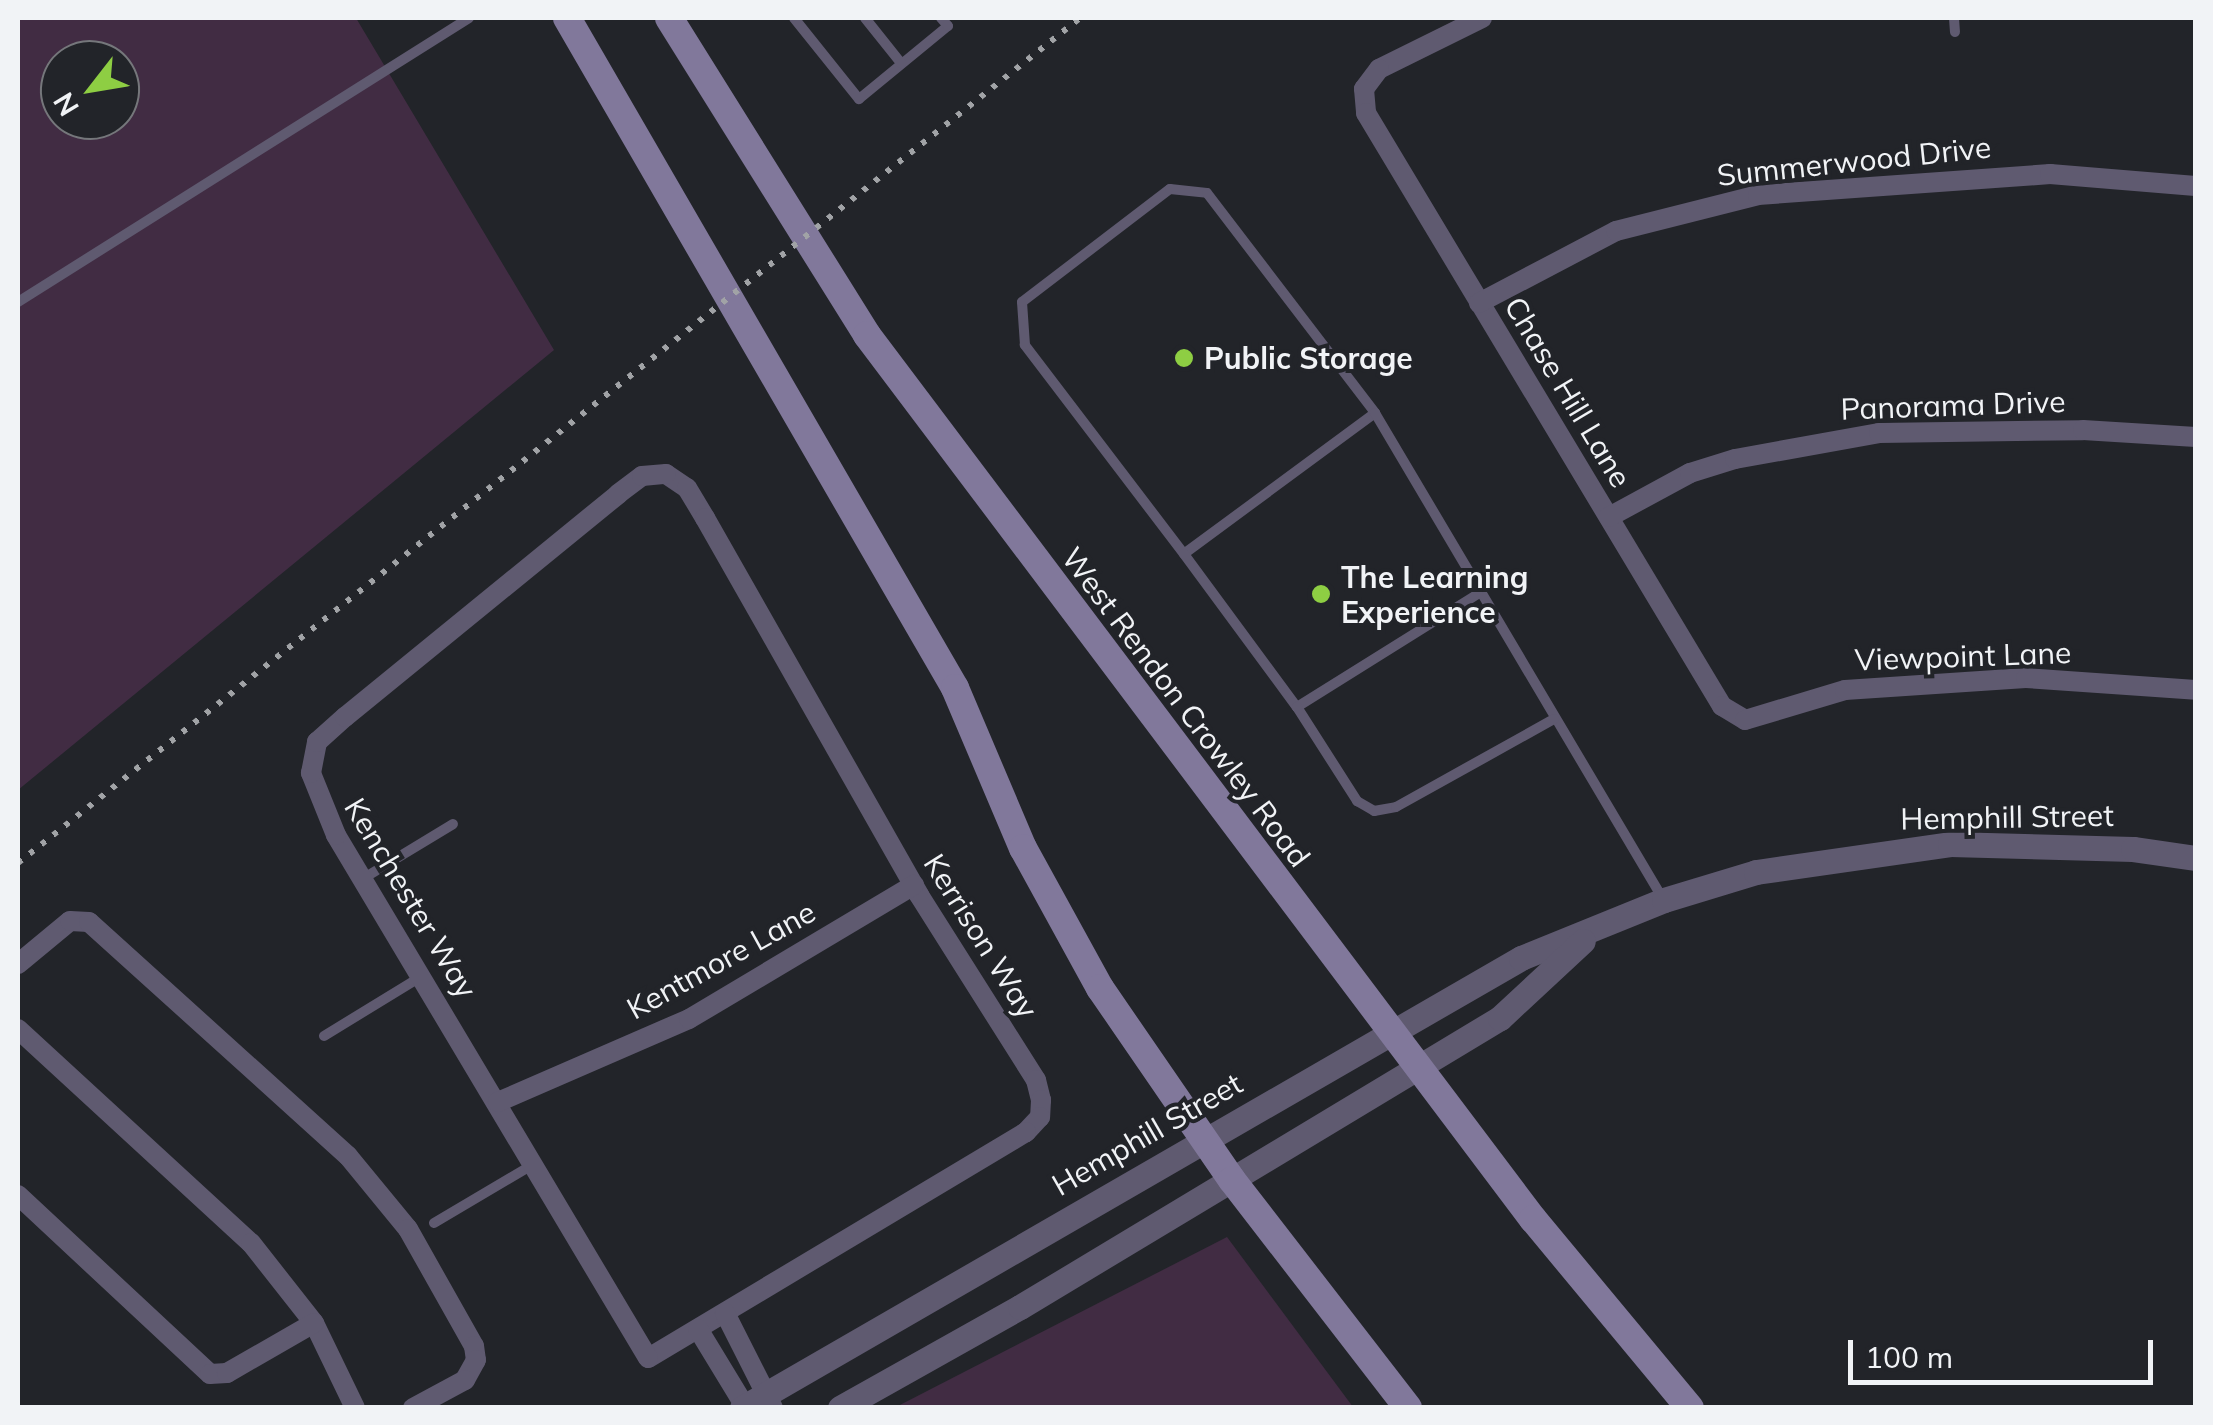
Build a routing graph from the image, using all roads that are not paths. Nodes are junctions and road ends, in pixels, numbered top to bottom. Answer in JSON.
{"nodes":[{"id":1,"x":470,"y":18,"type":"edge"},
{"id":2,"x":568,"y":18,"type":"edge"},
{"id":3,"x":669,"y":18,"type":"edge"},
{"id":4,"x":794,"y":18,"type":"edge"},
{"id":5,"x":864,"y":18,"type":"edge"},
{"id":6,"x":1482,"y":18,"type":"edge"},
{"id":7,"x":1954,"y":18,"type":"edge"},
{"id":8,"x":949,"y":20,"type":"edge"},
{"id":9,"x":1955,"y":32,"type":"dead end"},
{"id":10,"x":901,"y":63,"type":"junction"},
{"id":11,"x":2196,"y":186,"type":"edge"},
{"id":12,"x":18,"y":302,"type":"edge"},
{"id":13,"x":1479,"y":303,"type":"junction"},
{"id":14,"x":1375,"y":414,"type":"junction"},
{"id":15,"x":2196,"y":437,"type":"edge"},
{"id":16,"x":666,"y":474,"type":"joint"},
{"id":17,"x":1608,"y":517,"type":"junction"},
{"id":18,"x":1184,"y":554,"type":"junction"},
{"id":19,"x":1478,"y":594,"type":"junction"},
{"id":20,"x":2196,"y":690,"type":"edge"},
{"id":21,"x":1296,"y":707,"type":"junction"},
{"id":22,"x":1737,"y":717,"type":"joint"},
{"id":23,"x":1554,"y":720,"type":"junction"},
{"id":24,"x":454,"y":824,"type":"dead end"},
{"id":25,"x":2196,"y":858,"type":"edge"},
{"id":26,"x":364,"y":878,"type":"junction"},
{"id":27,"x":914,"y":886,"type":"junction"},
{"id":28,"x":1664,"y":900,"type":"junction"},
{"id":29,"x":1592,"y":933,"type":"junction"},
{"id":30,"x":18,"y":964,"type":"edge"},
{"id":31,"x":423,"y":976,"type":"junction"},
{"id":32,"x":18,"y":1028,"type":"edge"},
{"id":33,"x":1392,"y":1030,"type":"junction"},
{"id":34,"x":324,"y":1036,"type":"dead end"},
{"id":35,"x":1418,"y":1066,"type":"junction"},
{"id":36,"x":498,"y":1102,"type":"junction"},
{"id":37,"x":1203,"y":1138,"type":"junction"},
{"id":38,"x":532,"y":1164,"type":"junction"},
{"id":39,"x":1232,"y":1180,"type":"junction"},
{"id":40,"x":18,"y":1195,"type":"edge"},
{"id":41,"x":434,"y":1223,"type":"dead end"},
{"id":42,"x":725,"y":1313,"type":"junction"},
{"id":43,"x":314,"y":1323,"type":"junction"},
{"id":44,"x":698,"y":1328,"type":"junction"},
{"id":45,"x":648,"y":1358,"type":"joint"},
{"id":46,"x":772,"y":1400,"type":"edge"},
{"id":47,"x":744,"y":1407,"type":"edge"},
{"id":48,"x":354,"y":1408,"type":"edge"},
{"id":49,"x":413,"y":1408,"type":"edge"},
{"id":50,"x":840,"y":1408,"type":"edge"},
{"id":51,"x":1408,"y":1408,"type":"edge"},
{"id":52,"x":1690,"y":1408,"type":"edge"}],
"edges":[{"from":1,"to":12,"type":"lane"},
{"from":2,"to":37,"type":"main road"},
{"from":3,"to":33,"type":"main road","name":"West Rendon Crowley Road"},
{"from":4,"to":10,"type":"lane"},
{"from":5,"to":10,"type":"lane"},
{"from":6,"to":13,"type":"street","name":"Chase Hill Lane"},
{"from":7,"to":9,"type":"lane"},
{"from":8,"to":10,"type":"lane"},
{"from":11,"to":13,"type":"street","name":"Summerwood Drive"},
{"from":13,"to":17,"type":"street","name":"Chase Hill Lane"},
{"from":14,"to":18,"type":"lane"},
{"from":14,"to":18,"type":"lane"},
{"from":14,"to":19,"type":"lane"},
{"from":15,"to":17,"type":"street","name":"Panorama Drive"},
{"from":16,"to":26,"type":"street","name":"Kenchester Way"},
{"from":16,"to":27,"type":"street","name":"Kerrison Way"},
{"from":17,"to":22,"type":"street","name":"Chase Hill Lane"},
{"from":18,"to":21,"type":"lane"},
{"from":19,"to":21,"type":"lane"},
{"from":19,"to":23,"type":"lane"},
{"from":20,"to":22,"type":"street","name":"Viewpoint Lane"},
{"from":21,"to":23,"type":"lane"},
{"from":23,"to":28,"type":"lane"},
{"from":24,"to":26,"type":"lane"},
{"from":25,"to":28,"type":"street","name":"Hemphill Street"},
{"from":26,"to":31,"type":"street","name":"Kenchester Way"},
{"from":27,"to":36,"type":"street","name":"Kentmore Lane"},
{"from":27,"to":42,"type":"street","name":"Kerrison Way"},
{"from":28,"to":29,"type":"street","name":"Hemphill Street"},
{"from":29,"to":33,"type":"street","name":"Hemphill Street"},
{"from":29,"to":35,"type":"street","name":"Hemphill Street"},
{"from":30,"to":49,"type":"street"},
{"from":31,"to":34,"type":"lane"},
{"from":31,"to":36,"type":"street","name":"Kenchester Way"},
{"from":32,"to":43,"type":"street"},
{"from":33,"to":35,"type":"main road","name":"West Rendon Crowley Road"},
{"from":33,"to":37,"type":"street","name":"Hemphill Street"},
{"from":35,"to":39,"type":"street","name":"Hemphill Street"},
{"from":35,"to":52,"type":"main road","name":"West Rendon Crowley Road"},
{"from":36,"to":38,"type":"street","name":"Kenchester Way"},
{"from":37,"to":39,"type":"main road"},
{"from":37,"to":46,"type":"street","name":"Hemphill Street"},
{"from":38,"to":41,"type":"lane"},
{"from":38,"to":45,"type":"street","name":"Kenchester Way"},
{"from":39,"to":50,"type":"street","name":"Hemphill Street"},
{"from":39,"to":51,"type":"main road"},
{"from":40,"to":43,"type":"street"},
{"from":42,"to":44,"type":"street","name":"Kerrison Way"},
{"from":42,"to":46,"type":"street"},
{"from":43,"to":48,"type":"street"},
{"from":44,"to":45,"type":"street","name":"Kerrison Way"},
{"from":44,"to":47,"type":"street"},
{"from":46,"to":47,"type":"street","name":"Hemphill Street"}]}
